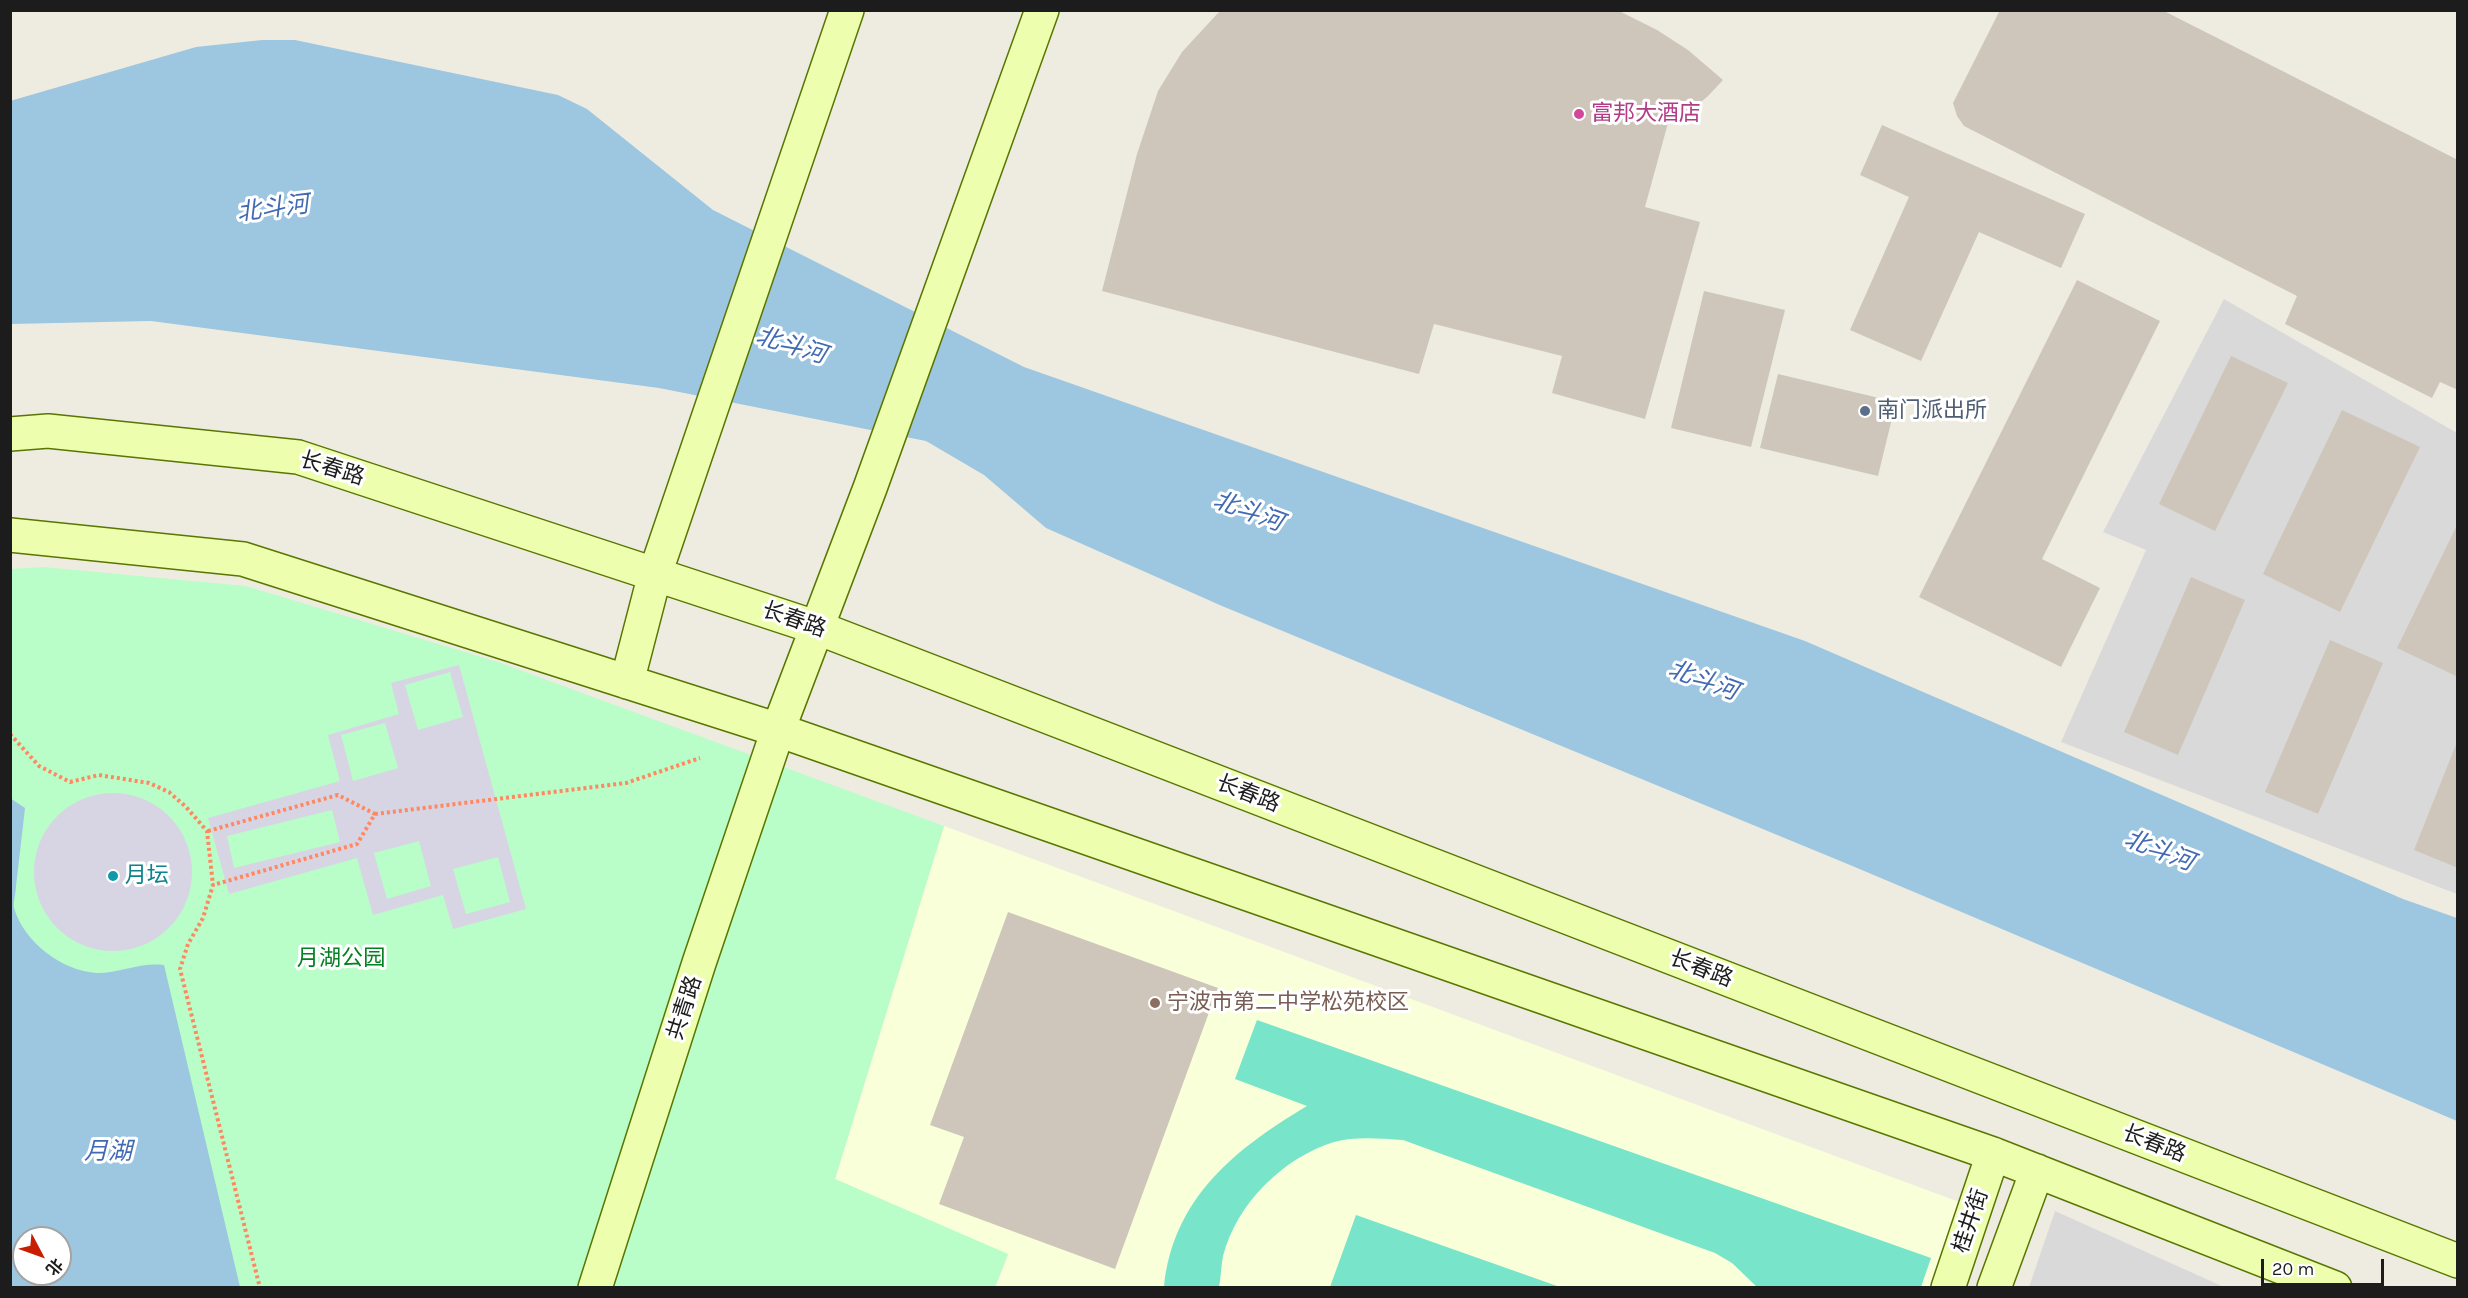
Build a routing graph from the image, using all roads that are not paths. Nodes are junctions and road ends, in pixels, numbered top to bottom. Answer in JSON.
{"nodes":[{"id":1,"x":847,"y":10,"type":"edge"},
{"id":2,"x":1042,"y":10,"type":"edge"},
{"id":3,"x":10,"y":434,"type":"edge"},
{"id":4,"x":10,"y":535,"type":"edge"},
{"id":5,"x":655,"y":574,"type":"junction"},
{"id":6,"x":818,"y":628,"type":"junction"},
{"id":7,"x":627,"y":681,"type":"junction"},
{"id":8,"x":778,"y":730,"type":"junction"},
{"id":9,"x":1994,"y":1154,"type":"junction"},
{"id":10,"x":2037,"y":1171,"type":"junction"},
{"id":11,"x":2457,"y":1261,"type":"edge"},
{"id":12,"x":595,"y":1287,"type":"edge"},
{"id":13,"x":1948,"y":1287,"type":"edge"},
{"id":14,"x":1994,"y":1287,"type":"edge"},
{"id":15,"x":2335,"y":1287,"type":"edge"}],
"edges":[{"from":1,"to":5,"type":"main road"},
{"from":2,"to":6,"type":"main road","name":"共青路"},
{"from":3,"to":5,"type":"main road","name":"长春路"},
{"from":4,"to":7,"type":"main road"},
{"from":5,"to":6,"type":"main road","name":"长春路"},
{"from":5,"to":7,"type":"main road"},
{"from":6,"to":8,"type":"main road","name":"共青路"},
{"from":6,"to":11,"type":"main road","name":"长春路"},
{"from":7,"to":8,"type":"main road"},
{"from":8,"to":9,"type":"main road"},
{"from":8,"to":12,"type":"main road","name":"共青路"},
{"from":9,"to":10,"type":"main road"},
{"from":9,"to":13,"type":"main road","name":"桂井街"},
{"from":10,"to":14,"type":"main road","name":"桂井街"},
{"from":10,"to":15,"type":"main road"}]}
